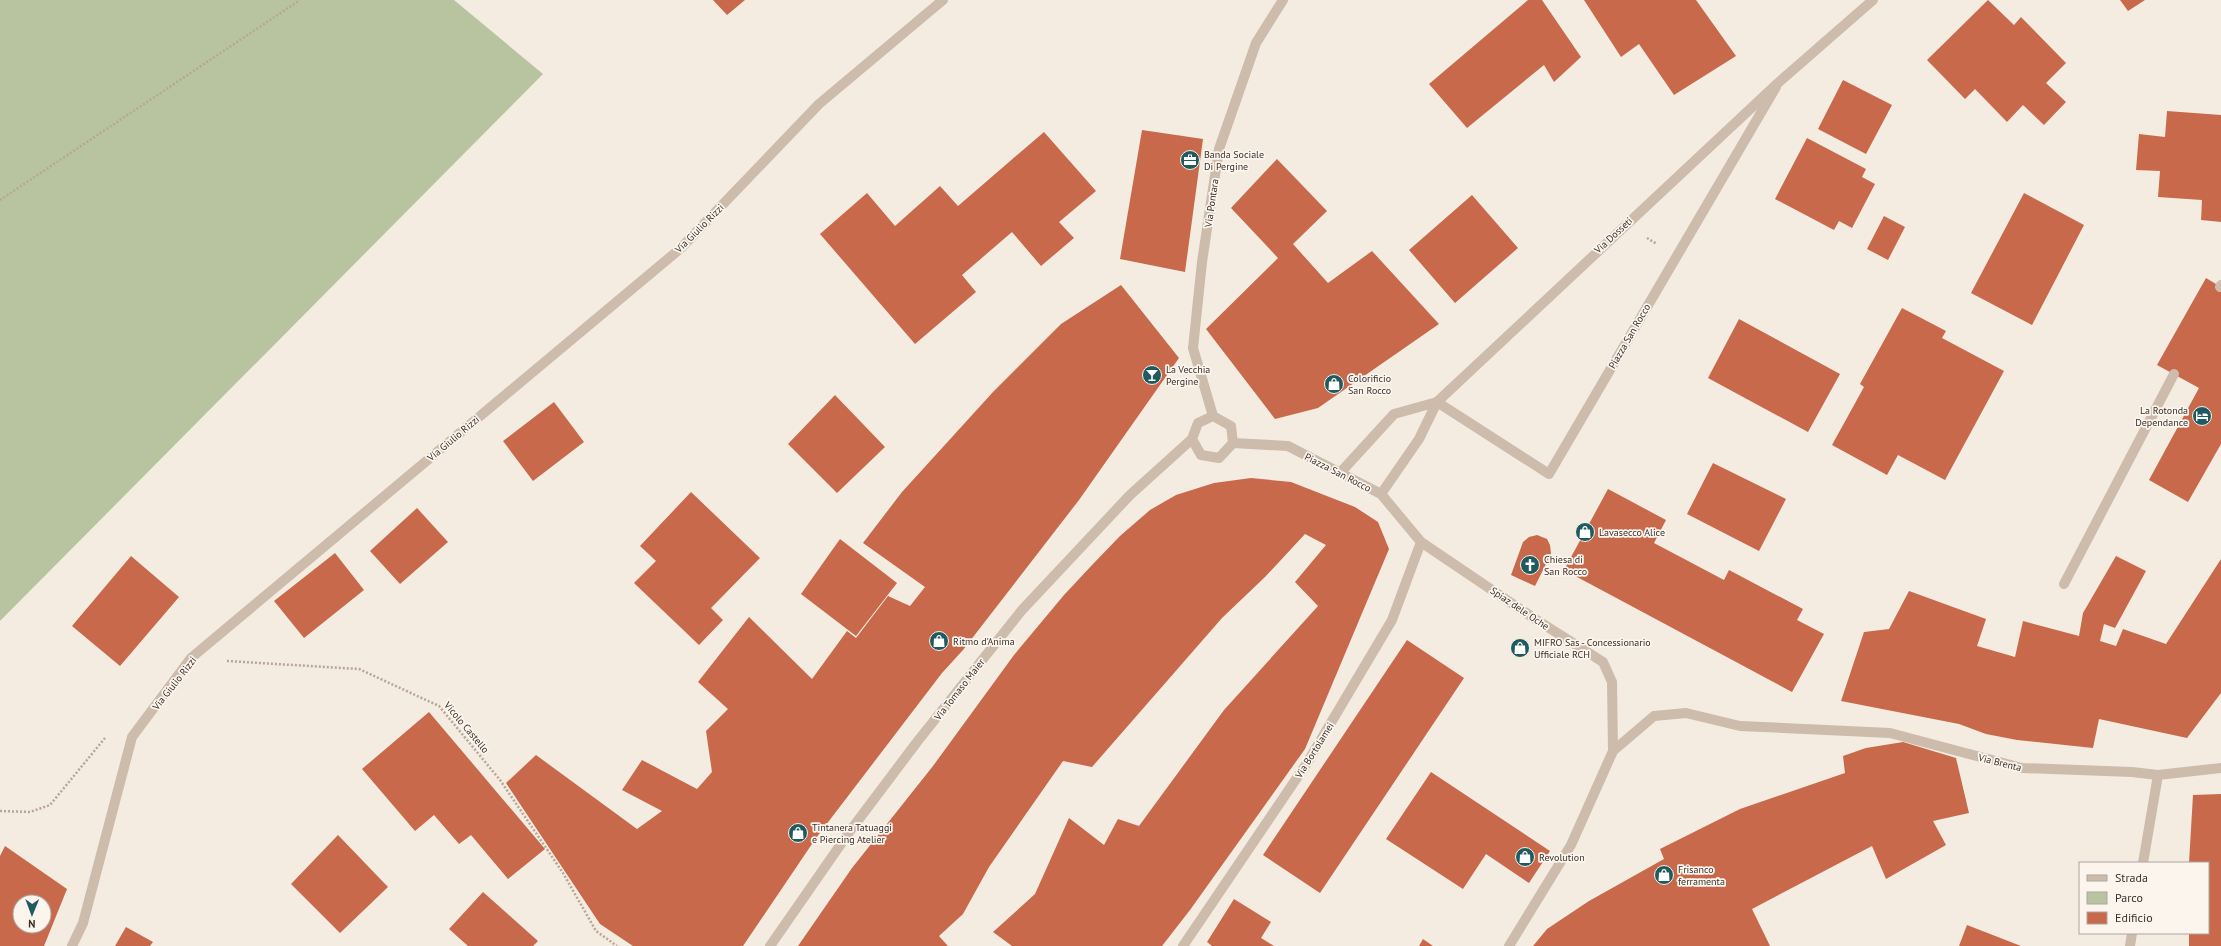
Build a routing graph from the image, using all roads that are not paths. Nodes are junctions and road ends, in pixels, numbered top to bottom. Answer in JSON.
{"nodes":[{"id":1,"x":942,"y":0,"type":"edge"},
{"id":2,"x":1283,"y":0,"type":"edge"},
{"id":3,"x":1873,"y":0,"type":"edge"},
{"id":4,"x":1778,"y":83,"type":"junction"},
{"id":5,"x":2174,"y":374,"type":"dead end"},
{"id":6,"x":1437,"y":402,"type":"junction"},
{"id":7,"x":1213,"y":416,"type":"junction"},
{"id":8,"x":1192,"y":439,"type":"junction"},
{"id":9,"x":1233,"y":443,"type":"junction"},
{"id":10,"x":1340,"y":473,"type":"junction"},
{"id":11,"x":1381,"y":494,"type":"junction"},
{"id":12,"x":1421,"y":542,"type":"junction"},
{"id":13,"x":2064,"y":584,"type":"dead end"},
{"id":14,"x":1806,"y":729,"type":"joint"},
{"id":15,"x":1613,"y":752,"type":"junction"},
{"id":16,"x":2221,"y":768,"type":"edge"},
{"id":17,"x":2158,"y":775,"type":"junction"},
{"id":18,"x":2143,"y":862,"type":"edge"},
{"id":19,"x":2132,"y":934,"type":"edge"},
{"id":20,"x":1187,"y":945,"type":"edge"},
{"id":21,"x":72,"y":946,"type":"edge"},
{"id":22,"x":770,"y":946,"type":"edge"},
{"id":23,"x":1509,"y":946,"type":"edge"},
{"id":24,"x":2130,"y":946,"type":"edge"}],
"edges":[{"from":1,"to":21,"type":"street","name":"Via Giulio Rizzi"},
{"from":2,"to":7,"type":"street","name":"Via Pontara"},
{"from":3,"to":4,"type":"street","name":"Via Dosseti"},
{"from":4,"to":6,"type":"street","name":"Via Dosseti"},
{"from":4,"to":6,"type":"street","name":"Piazza San Rocco"},
{"from":5,"to":13,"type":"street"},
{"from":6,"to":10,"type":"street"},
{"from":6,"to":11,"type":"street","name":"Via Dosseti"},
{"from":7,"to":8,"type":"street"},
{"from":7,"to":9,"type":"street"},
{"from":8,"to":9,"type":"street"},
{"from":8,"to":22,"type":"street","name":"Via Tomaso Maier"},
{"from":9,"to":10,"type":"street","name":"Piazza San Rocco"},
{"from":10,"to":11,"type":"street","name":"Piazza San Rocco"},
{"from":11,"to":12,"type":"street","name":"Piazza San Rocco"},
{"from":12,"to":15,"type":"street","name":"Spiaz dele Oche"},
{"from":12,"to":20,"type":"street","name":"Via Bortolamei"},
{"from":14,"to":15,"type":"street","name":"Spiaz dele Oche"},
{"from":14,"to":17,"type":"street","name":"Via Brenta"},
{"from":15,"to":23,"type":"street","name":"Spiaz dele Oche"},
{"from":16,"to":17,"type":"street","name":"Via Brenta"},
{"from":17,"to":18,"type":"street"},
{"from":19,"to":24,"type":"street"}]}
